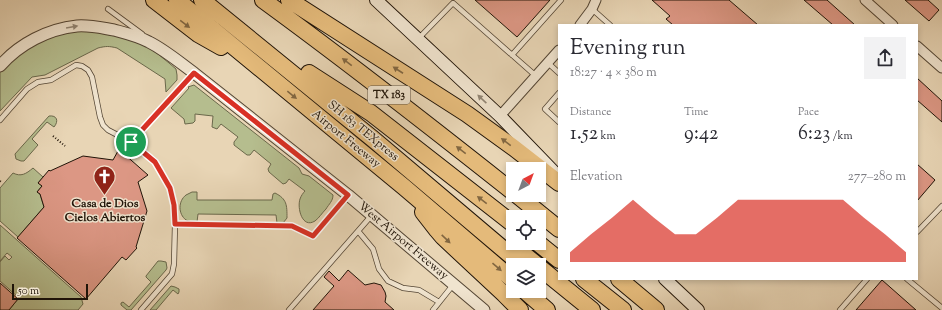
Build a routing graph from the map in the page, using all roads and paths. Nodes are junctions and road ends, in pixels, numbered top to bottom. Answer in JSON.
{"nodes":[{"id":1,"x":154,"y":0,"type":"edge"},
{"id":2,"x":177,"y":0,"type":"edge"},
{"id":3,"x":202,"y":0,"type":"edge"},
{"id":4,"x":219,"y":0,"type":"edge"},
{"id":5,"x":263,"y":0,"type":"edge"},
{"id":6,"x":289,"y":0,"type":"edge"},
{"id":7,"x":376,"y":0,"type":"edge"},
{"id":8,"x":561,"y":0,"type":"edge"},
{"id":9,"x":865,"y":0,"type":"edge"},
{"id":10,"x":451,"y":2,"type":"edge"},
{"id":11,"x":594,"y":4,"type":"edge"},
{"id":12,"x":108,"y":9,"type":"dead end"},
{"id":13,"x":581,"y":24,"type":"edge"},
{"id":14,"x":609,"y":24,"type":"edge"},
{"id":15,"x":893,"y":24,"type":"edge"},
{"id":16,"x":418,"y":39,"type":"junction"},
{"id":17,"x":148,"y":42,"type":"junction"},
{"id":18,"x":918,"y":47,"type":"edge"},
{"id":19,"x":558,"y":51,"type":"edge"},
{"id":20,"x":512,"y":55,"type":"junction"},
{"id":21,"x":548,"y":63,"type":"junction"},
{"id":22,"x":0,"y":66,"type":"edge"},
{"id":23,"x":942,"y":68,"type":"edge"},
{"id":24,"x":262,"y":71,"type":"junction"},
{"id":25,"x":558,"y":72,"type":"edge"},
{"id":26,"x":194,"y":73,"type":"junction"},
{"id":27,"x":310,"y":73,"type":"junction"},
{"id":28,"x":536,"y":76,"type":"junction"},
{"id":29,"x":558,"y":94,"type":"edge"},
{"id":30,"x":500,"y":116,"type":"junction"},
{"id":31,"x":0,"y":120,"type":"edge"},
{"id":32,"x":558,"y":121,"type":"edge"},
{"id":33,"x":53,"y":136,"type":"dead end"},
{"id":34,"x":131,"y":142,"type":"junction"},
{"id":35,"x":65,"y":146,"type":"dead end"},
{"id":36,"x":558,"y":175,"type":"edge"},
{"id":37,"x":558,"y":182,"type":"edge"},
{"id":38,"x":404,"y":187,"type":"junction"},
{"id":39,"x":506,"y":187,"type":"edge"},
{"id":40,"x":348,"y":195,"type":"junction"},
{"id":41,"x":526,"y":202,"type":"edge"},
{"id":42,"x":942,"y":206,"type":"edge"},
{"id":43,"x":372,"y":215,"type":"junction"},
{"id":44,"x":506,"y":219,"type":"edge"},
{"id":45,"x":175,"y":224,"type":"junction"},
{"id":46,"x":558,"y":228,"type":"edge"},
{"id":47,"x":358,"y":231,"type":"junction"},
{"id":48,"x":918,"y":231,"type":"edge"},
{"id":49,"x":546,"y":249,"type":"edge"},
{"id":50,"x":514,"y":258,"type":"edge"},
{"id":51,"x":529,"y":258,"type":"edge"},
{"id":52,"x":558,"y":259,"type":"edge"},
{"id":53,"x":546,"y":273,"type":"edge"},
{"id":54,"x":506,"y":274,"type":"edge"},
{"id":55,"x":585,"y":280,"type":"edge"},
{"id":56,"x":620,"y":280,"type":"edge"},
{"id":57,"x":666,"y":280,"type":"edge"},
{"id":58,"x":866,"y":280,"type":"edge"},
{"id":59,"x":908,"y":280,"type":"edge"},
{"id":60,"x":454,"y":284,"type":"junction"},
{"id":61,"x":546,"y":285,"type":"edge"},
{"id":62,"x":533,"y":298,"type":"edge"},
{"id":63,"x":439,"y":302,"type":"junction"},
{"id":64,"x":942,"y":308,"type":"edge"},
{"id":65,"x":141,"y":310,"type":"edge"},
{"id":66,"x":289,"y":310,"type":"edge"},
{"id":67,"x":433,"y":310,"type":"edge"},
{"id":68,"x":484,"y":310,"type":"edge"},
{"id":69,"x":520,"y":310,"type":"edge"},
{"id":70,"x":547,"y":310,"type":"edge"},
{"id":71,"x":577,"y":310,"type":"edge"},
{"id":72,"x":592,"y":310,"type":"edge"},
{"id":73,"x":623,"y":310,"type":"edge"},
{"id":74,"x":656,"y":310,"type":"edge"},
{"id":75,"x":698,"y":310,"type":"edge"},
{"id":76,"x":840,"y":310,"type":"edge"}],
"edges":[{"from":1,"to":24,"type":"highway","one_way":true},
{"from":2,"to":24,"type":"highway","name":"Airport Freeway"},
{"from":3,"to":50,"type":"highway","name":"SH 183 TEXpress"},
{"from":4,"to":27,"type":"highway","name":"SH 183 TEXpress"},
{"from":39,"to":5,"type":"highway","number":"TX 183","one_way":true},
{"from":37,"to":6,"type":"highway","one_way":true},
{"from":7,"to":16,"type":"main road"},
{"from":8,"to":20,"type":"lane"},
{"from":9,"to":15,"type":"street"},
{"from":10,"to":16,"type":"lane"},
{"from":10,"to":20,"type":"lane"},
{"from":11,"to":13,"type":"street"},
{"from":11,"to":14,"type":"lane"},
{"from":12,"to":17,"type":"lane"},
{"from":30,"to":16,"type":"main road","one_way":true},
{"from":22,"to":17,"type":"street","name":"West Airport Freeway","one_way":true},
{"from":17,"to":26,"type":"street","name":"West Airport Freeway"},
{"from":18,"to":23,"type":"street"},
{"from":19,"to":21,"type":"street"},
{"from":20,"to":28,"type":"lane"},
{"from":21,"to":25,"type":"lane"},
{"from":21,"to":28,"type":"street"},
{"from":24,"to":38,"type":"highway","name":"Airport Freeway","one_way":true},
{"from":26,"to":34,"type":"lane"},
{"from":26,"to":40,"type":"street","name":"West Airport Freeway"},
{"from":44,"to":27,"type":"highway","one_way":true},
{"from":27,"to":51,"type":"highway","name":"SH 183 TEXpress"},
{"from":28,"to":30,"type":"street"},
{"from":29,"to":32,"type":"lane"},
{"from":30,"to":36,"type":"main road"},
{"from":31,"to":34,"type":"lane"},
{"from":33,"to":35,"type":"path"},
{"from":34,"to":45,"type":"lane"},
{"from":38,"to":54,"type":"highway","name":"Airport Freeway","one_way":true},
{"from":38,"to":69,"type":"highway","one_way":true},
{"from":40,"to":43,"type":"street","name":"West Airport Freeway"},
{"from":40,"to":45,"type":"lane"},
{"from":41,"to":46,"type":"highway"},
{"from":42,"to":48,"type":"lane"},
{"from":43,"to":47,"type":"lane"},
{"from":43,"to":60,"type":"street","name":"West Airport Freeway"},
{"from":45,"to":65,"type":"lane"},
{"from":47,"to":63,"type":"lane"},
{"from":47,"to":66,"type":"lane"},
{"from":49,"to":52,"type":"highway"},
{"from":53,"to":72,"type":"highway","name":"SH 183 TEXpress"},
{"from":55,"to":73,"type":"highway"},
{"from":56,"to":74,"type":"highway"},
{"from":57,"to":75,"type":"main road"},
{"from":58,"to":76,"type":"lane"},
{"from":59,"to":64,"type":"lane"},
{"from":60,"to":63,"type":"lane"},
{"from":60,"to":68,"type":"street","name":"West Airport Freeway"},
{"from":61,"to":71,"type":"highway"},
{"from":62,"to":70,"type":"highway"},
{"from":63,"to":67,"type":"lane"}]}
